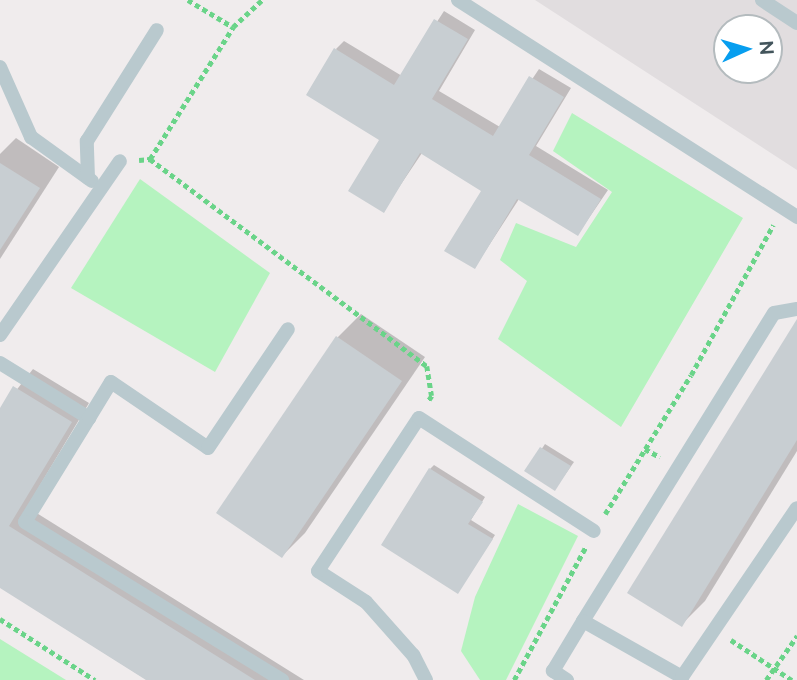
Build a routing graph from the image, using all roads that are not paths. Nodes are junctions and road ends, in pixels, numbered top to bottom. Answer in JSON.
{"nodes":[{"id":1,"x":458,"y":0,"type":"edge"},
{"id":2,"x":762,"y":0,"type":"edge"},
{"id":3,"x":797,"y":23,"type":"edge"},
{"id":4,"x":158,"y":30,"type":"dead end"},
{"id":5,"x":0,"y":67,"type":"edge"},
{"id":6,"x":120,"y":162,"type":"road end"},
{"id":7,"x":88,"y":178,"type":"junction"},
{"id":8,"x":101,"y":189,"type":"junction"},
{"id":9,"x":797,"y":218,"type":"edge"},
{"id":10,"x":797,"y":309,"type":"edge"},
{"id":11,"x":288,"y":330,"type":"dead end"},
{"id":12,"x":0,"y":335,"type":"edge"},
{"id":13,"x":0,"y":363,"type":"edge"},
{"id":14,"x":89,"y":418,"type":"junction"},
{"id":15,"x":797,"y":508,"type":"edge"},
{"id":16,"x":594,"y":531,"type":"road end"},
{"id":17,"x":583,"y":621,"type":"junction"},
{"id":18,"x":681,"y":678,"type":"edge"},
{"id":19,"x":282,"y":680,"type":"edge"},
{"id":20,"x":426,"y":680,"type":"edge"},
{"id":21,"x":567,"y":680,"type":"edge"}],
"edges":[{"from":1,"to":9,"type":"lane"},
{"from":2,"to":3,"type":"lane"},
{"from":4,"to":7,"type":"lane"},
{"from":5,"to":7,"type":"lane"},
{"from":6,"to":8,"type":"lane"},
{"from":7,"to":8,"type":"lane"},
{"from":8,"to":12,"type":"lane"},
{"from":10,"to":17,"type":"lane"},
{"from":11,"to":14,"type":"lane"},
{"from":13,"to":14,"type":"lane"},
{"from":14,"to":19,"type":"lane"},
{"from":15,"to":18,"type":"lane"},
{"from":16,"to":20,"type":"lane"},
{"from":17,"to":18,"type":"lane"},
{"from":17,"to":21,"type":"lane"}]}
